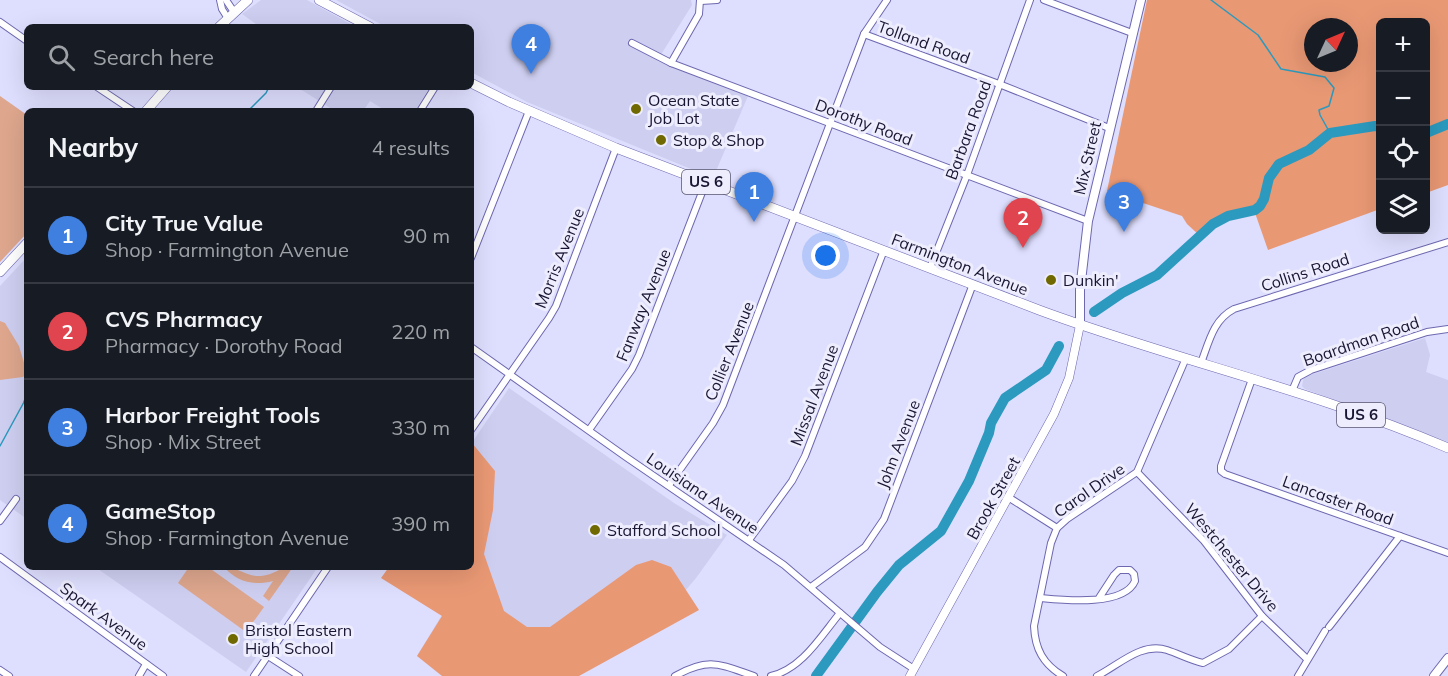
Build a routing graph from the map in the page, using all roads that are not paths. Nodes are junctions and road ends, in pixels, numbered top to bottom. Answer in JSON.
{"nodes":[{"id":1,"x":220,"y":0,"type":"edge"},
{"id":2,"x":226,"y":0,"type":"edge"},
{"id":3,"x":248,"y":0,"type":"edge"},
{"id":4,"x":319,"y":0,"type":"edge"},
{"id":5,"x":717,"y":0,"type":"edge"},
{"id":6,"x":887,"y":0,"type":"edge"},
{"id":7,"x":1030,"y":0,"type":"edge"},
{"id":8,"x":1044,"y":0,"type":"edge"},
{"id":9,"x":1141,"y":0,"type":"edge"},
{"id":10,"x":700,"y":1,"type":"edge"},
{"id":11,"x":231,"y":15,"type":"junction"},
{"id":12,"x":0,"y":22,"type":"edge"},
{"id":13,"x":222,"y":24,"type":"edge"},
{"id":14,"x":363,"y":24,"type":"edge"},
{"id":15,"x":1132,"y":33,"type":"junction"},
{"id":16,"x":864,"y":34,"type":"junction"},
{"id":17,"x":24,"y":38,"type":"edge"},
{"id":18,"x":632,"y":43,"type":"dead end"},
{"id":19,"x":670,"y":63,"type":"junction"},
{"id":20,"x":474,"y":84,"type":"edge"},
{"id":21,"x":999,"y":84,"type":"junction"},
{"id":22,"x":102,"y":90,"type":"edge"},
{"id":23,"x":164,"y":90,"type":"edge"},
{"id":24,"x":329,"y":90,"type":"edge"},
{"id":25,"x":433,"y":90,"type":"edge"},
{"id":26,"x":128,"y":108,"type":"edge"},
{"id":27,"x":149,"y":108,"type":"edge"},
{"id":28,"x":318,"y":108,"type":"edge"},
{"id":29,"x":422,"y":108,"type":"edge"},
{"id":30,"x":529,"y":111,"type":"junction"},
{"id":31,"x":831,"y":124,"type":"junction"},
{"id":32,"x":1109,"y":128,"type":"junction"},
{"id":33,"x":616,"y":148,"type":"junction"},
{"id":34,"x":967,"y":175,"type":"junction"},
{"id":35,"x":706,"y":182,"type":"junction"},
{"id":36,"x":795,"y":216,"type":"junction"},
{"id":37,"x":1088,"y":221,"type":"junction"},
{"id":38,"x":1448,"y":242,"type":"edge"},
{"id":39,"x":24,"y":246,"type":"edge"},
{"id":40,"x":474,"y":250,"type":"edge"},
{"id":41,"x":884,"y":250,"type":"junction"},
{"id":42,"x":930,"y":268,"type":"junction"},
{"id":43,"x":0,"y":272,"type":"edge"},
{"id":44,"x":973,"y":284,"type":"junction"},
{"id":45,"x":1080,"y":326,"type":"junction"},
{"id":46,"x":1448,"y":329,"type":"edge"},
{"id":47,"x":474,"y":349,"type":"edge"},
{"id":48,"x":1186,"y":358,"type":"junction"},
{"id":49,"x":1201,"y":363,"type":"junction"},
{"id":50,"x":510,"y":374,"type":"junction"},
{"id":51,"x":1252,"y":379,"type":"junction"},
{"id":52,"x":1292,"y":391,"type":"junction"},
{"id":53,"x":474,"y":426,"type":"edge"},
{"id":54,"x":589,"y":430,"type":"junction"},
{"id":55,"x":1448,"y":448,"type":"edge"},
{"id":56,"x":1137,"y":472,"type":"junction"},
{"id":57,"x":669,"y":485,"type":"junction"},
{"id":58,"x":1008,"y":497,"type":"junction"},
{"id":59,"x":16,"y":499,"type":"dead end"},
{"id":60,"x":0,"y":521,"type":"edge"},
{"id":61,"x":1057,"y":528,"type":"junction"},
{"id":62,"x":1400,"y":537,"type":"junction"},
{"id":63,"x":749,"y":540,"type":"junction"},
{"id":64,"x":1448,"y":553,"type":"edge"},
{"id":65,"x":0,"y":557,"type":"edge"},
{"id":66,"x":326,"y":570,"type":"edge"},
{"id":67,"x":811,"y":587,"type":"junction"},
{"id":68,"x":1040,"y":598,"type":"junction"},
{"id":69,"x":1099,"y":598,"type":"junction"},
{"id":70,"x":840,"y":613,"type":"junction"},
{"id":71,"x":1262,"y":616,"type":"junction"},
{"id":72,"x":267,"y":656,"type":"junction"},
{"id":73,"x":1448,"y":658,"type":"edge"},
{"id":74,"x":1307,"y":659,"type":"junction"},
{"id":75,"x":146,"y":664,"type":"junction"},
{"id":76,"x":0,"y":670,"type":"edge"},
{"id":77,"x":912,"y":673,"type":"edge"},
{"id":78,"x":9,"y":676,"type":"edge"},
{"id":79,"x":139,"y":676,"type":"edge"},
{"id":80,"x":163,"y":676,"type":"edge"},
{"id":81,"x":254,"y":676,"type":"edge"},
{"id":82,"x":299,"y":676,"type":"edge"},
{"id":83,"x":675,"y":676,"type":"edge"},
{"id":84,"x":754,"y":676,"type":"edge"},
{"id":85,"x":771,"y":676,"type":"edge"},
{"id":86,"x":1063,"y":676,"type":"edge"},
{"id":87,"x":1097,"y":676,"type":"edge"},
{"id":88,"x":1298,"y":676,"type":"edge"},
{"id":89,"x":1434,"y":676,"type":"edge"}],
"edges":[{"from":1,"to":11,"type":"street"},
{"from":2,"to":11,"type":"street"},
{"from":3,"to":11,"type":"main road"},
{"from":4,"to":14,"type":"main road"},
{"from":5,"to":10,"type":"street"},
{"from":6,"to":16,"type":"street","name":"Collier Avenue"},
{"from":7,"to":21,"type":"street","name":"Barbara Road"},
{"from":8,"to":15,"type":"street"},
{"from":9,"to":15,"type":"main road","name":"Mix Street"},
{"from":10,"to":19,"type":"street"},
{"from":11,"to":13,"type":"main road"},
{"from":12,"to":17,"type":"street"},
{"from":15,"to":32,"type":"main road","name":"Mix Street"},
{"from":16,"to":21,"type":"street","name":"Tolland Road"},
{"from":16,"to":31,"type":"street","name":"Collier Avenue"},
{"from":18,"to":19,"type":"street","name":"Dorothy Road"},
{"from":19,"to":31,"type":"street","name":"Dorothy Road"},
{"from":20,"to":30,"type":"main road","name":"Farmington Avenue","number":"US 6"},
{"from":21,"to":32,"type":"street","name":"Tolland Road"},
{"from":21,"to":34,"type":"street","name":"Barbara Road"},
{"from":22,"to":26,"type":"street"},
{"from":23,"to":27,"type":"main road"},
{"from":24,"to":28,"type":"street"},
{"from":25,"to":29,"type":"street"},
{"from":30,"to":33,"type":"main road","name":"Farmington Avenue","number":"US 6"},
{"from":30,"to":40,"type":"street"},
{"from":31,"to":34,"type":"street","name":"Dorothy Road"},
{"from":31,"to":36,"type":"street","name":"Collier Avenue"},
{"from":32,"to":37,"type":"main road","name":"Mix Street"},
{"from":33,"to":35,"type":"main road","name":"Farmington Avenue","number":"US 6"},
{"from":33,"to":50,"type":"street","name":"Morris Avenue"},
{"from":34,"to":37,"type":"street","name":"Dorothy Road"},
{"from":34,"to":42,"type":"street","name":"Barbara Road"},
{"from":35,"to":36,"type":"main road","name":"Farmington Avenue","number":"US 6"},
{"from":35,"to":54,"type":"street","name":"Fanway Avenue"},
{"from":36,"to":41,"type":"main road","name":"Farmington Avenue","number":"US 6"},
{"from":36,"to":57,"type":"street","name":"Collier Avenue"},
{"from":37,"to":45,"type":"main road","name":"Mix Street"},
{"from":38,"to":49,"type":"street","name":"Collins Road"},
{"from":39,"to":43,"type":"main road"},
{"from":41,"to":42,"type":"main road","name":"Farmington Avenue","number":"US 6"},
{"from":41,"to":63,"type":"street","name":"Missal Avenue"},
{"from":42,"to":44,"type":"main road","name":"Farmington Avenue","number":"US 6"},
{"from":44,"to":45,"type":"main road","name":"Farmington Avenue","number":"US 6"},
{"from":44,"to":67,"type":"street","name":"John Avenue"},
{"from":45,"to":48,"type":"main road","name":"Farmington Avenue","number":"US 6"},
{"from":45,"to":58,"type":"street","name":"Brook Street"},
{"from":46,"to":52,"type":"street","name":"Boardman Road"},
{"from":47,"to":50,"type":"street","name":"Louisiana Avenue"},
{"from":48,"to":49,"type":"main road","name":"Farmington Avenue","number":"US 6"},
{"from":48,"to":56,"type":"street","name":"Carol Drive"},
{"from":49,"to":51,"type":"main road","name":"Farmington Avenue","number":"US 6"},
{"from":50,"to":53,"type":"street","name":"Morris Avenue"},
{"from":50,"to":54,"type":"street","name":"Louisiana Avenue"},
{"from":51,"to":52,"type":"main road","name":"Farmington Avenue","number":"US 6"},
{"from":51,"to":62,"type":"street","name":"Lancaster Road"},
{"from":52,"to":55,"type":"main road","name":"Farmington Avenue","number":"US 6"},
{"from":54,"to":57,"type":"street","name":"Louisiana Avenue"},
{"from":56,"to":61,"type":"street","name":"Carol Drive"},
{"from":56,"to":71,"type":"street","name":"Westchester Drive"},
{"from":57,"to":63,"type":"street","name":"Louisiana Avenue"},
{"from":58,"to":61,"type":"street"},
{"from":58,"to":77,"type":"street","name":"Brook Street"},
{"from":59,"to":60,"type":"street"},
{"from":61,"to":68,"type":"street","name":"Carol Drive"},
{"from":62,"to":64,"type":"street","name":"Lancaster Road"},
{"from":62,"to":74,"type":"street"},
{"from":63,"to":67,"type":"street","name":"Louisiana Avenue"},
{"from":65,"to":75,"type":"street","name":"Spark Avenue"},
{"from":66,"to":72,"type":"street"},
{"from":67,"to":70,"type":"street","name":"Louisiana Avenue"},
{"from":68,"to":69,"type":"street"},
{"from":68,"to":86,"type":"street","name":"Carol Drive"},
{"from":69,"to":69,"type":"street"},
{"from":70,"to":77,"type":"street","name":"Louisiana Avenue"},
{"from":70,"to":85,"type":"street"},
{"from":71,"to":74,"type":"street","name":"Westchester Drive"},
{"from":71,"to":87,"type":"street"},
{"from":72,"to":81,"type":"street"},
{"from":72,"to":82,"type":"street"},
{"from":73,"to":89,"type":"main road"},
{"from":74,"to":88,"type":"street"},
{"from":75,"to":79,"type":"street"},
{"from":75,"to":80,"type":"street","name":"Spark Avenue"},
{"from":76,"to":78,"type":"street"},
{"from":83,"to":84,"type":"street"}]}
